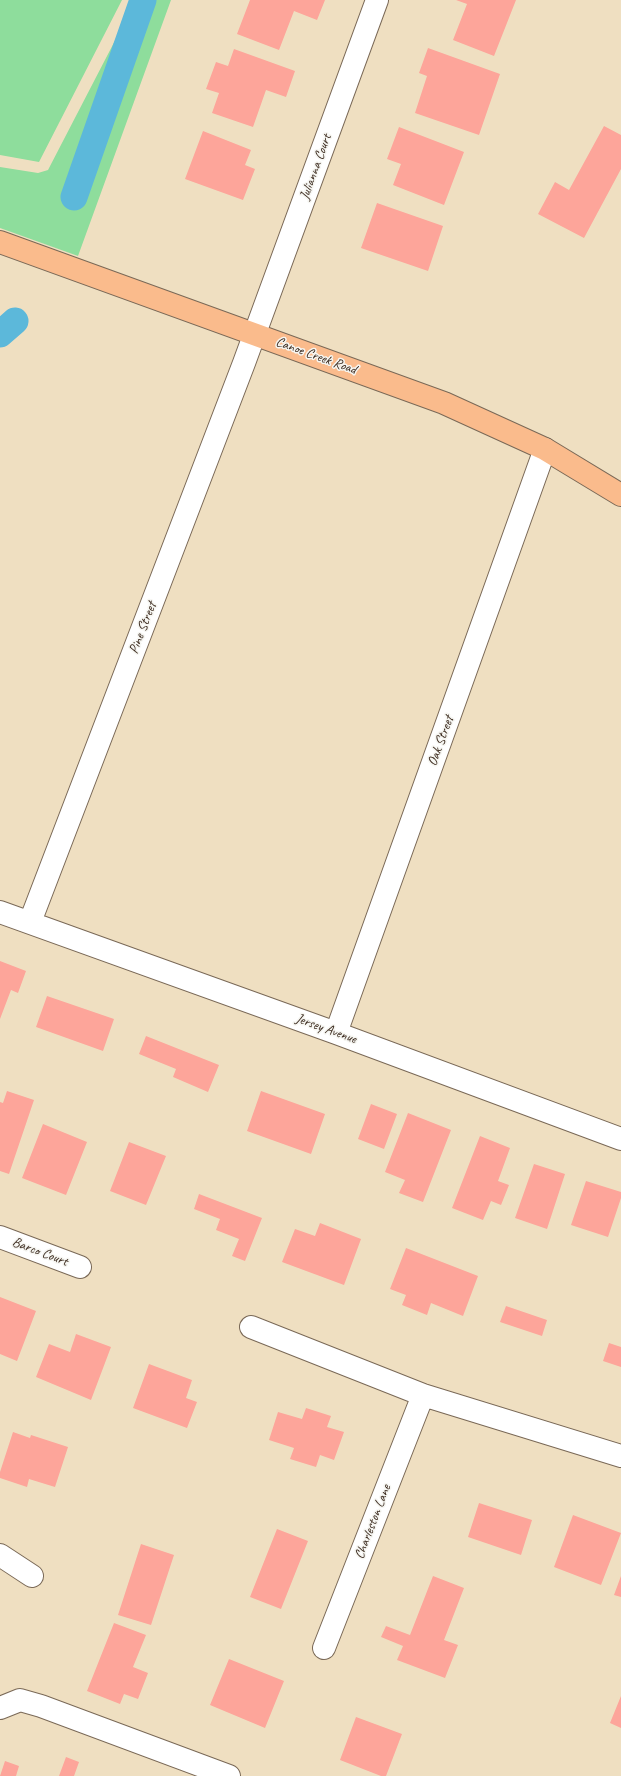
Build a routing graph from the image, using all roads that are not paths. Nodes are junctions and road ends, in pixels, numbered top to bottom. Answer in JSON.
{"nodes":[{"id":1,"x":377,"y":0,"type":"edge"},
{"id":2,"x":6,"y":244,"type":"edge"},
{"id":3,"x":255,"y":333,"type":"junction"},
{"id":4,"x":545,"y":449,"type":"junction"},
{"id":5,"x":621,"y":495,"type":"edge"},
{"id":6,"x":0,"y":912,"type":"edge"},
{"id":7,"x":30,"y":922,"type":"junction"},
{"id":8,"x":336,"y":1032,"type":"junction"},
{"id":9,"x":621,"y":1139,"type":"edge"},
{"id":10,"x":0,"y":1237,"type":"edge"},
{"id":11,"x":80,"y":1267,"type":"dead end"},
{"id":12,"x":251,"y":1327,"type":"dead end"},
{"id":13,"x":423,"y":1395,"type":"junction"},
{"id":14,"x":621,"y":1456,"type":"edge"},
{"id":15,"x":0,"y":1555,"type":"edge"},
{"id":16,"x":32,"y":1576,"type":"dead end"},
{"id":17,"x":324,"y":1648,"type":"dead end"},
{"id":18,"x":0,"y":1708,"type":"edge"},
{"id":19,"x":229,"y":1776,"type":"edge"}],
"edges":[{"from":1,"to":3,"type":"street","name":"Julianna Court"},
{"from":2,"to":3,"type":"main road","name":"Canoe Creek Road"},
{"from":3,"to":4,"type":"main road","name":"Canoe Creek Road"},
{"from":3,"to":7,"type":"street","name":"Pine Street"},
{"from":4,"to":5,"type":"main road","name":"Canoe Creek Road"},
{"from":4,"to":8,"type":"street","name":"Oak Street"},
{"from":6,"to":7,"type":"street","name":"Jersey Avenue"},
{"from":7,"to":8,"type":"street","name":"Jersey Avenue"},
{"from":8,"to":9,"type":"street","name":"Jersey Avenue"},
{"from":10,"to":11,"type":"street","name":"Barco Court"},
{"from":12,"to":13,"type":"street"},
{"from":13,"to":14,"type":"street"},
{"from":13,"to":17,"type":"street","name":"Charleston Lane"},
{"from":15,"to":16,"type":"street"},
{"from":18,"to":19,"type":"street"}]}
